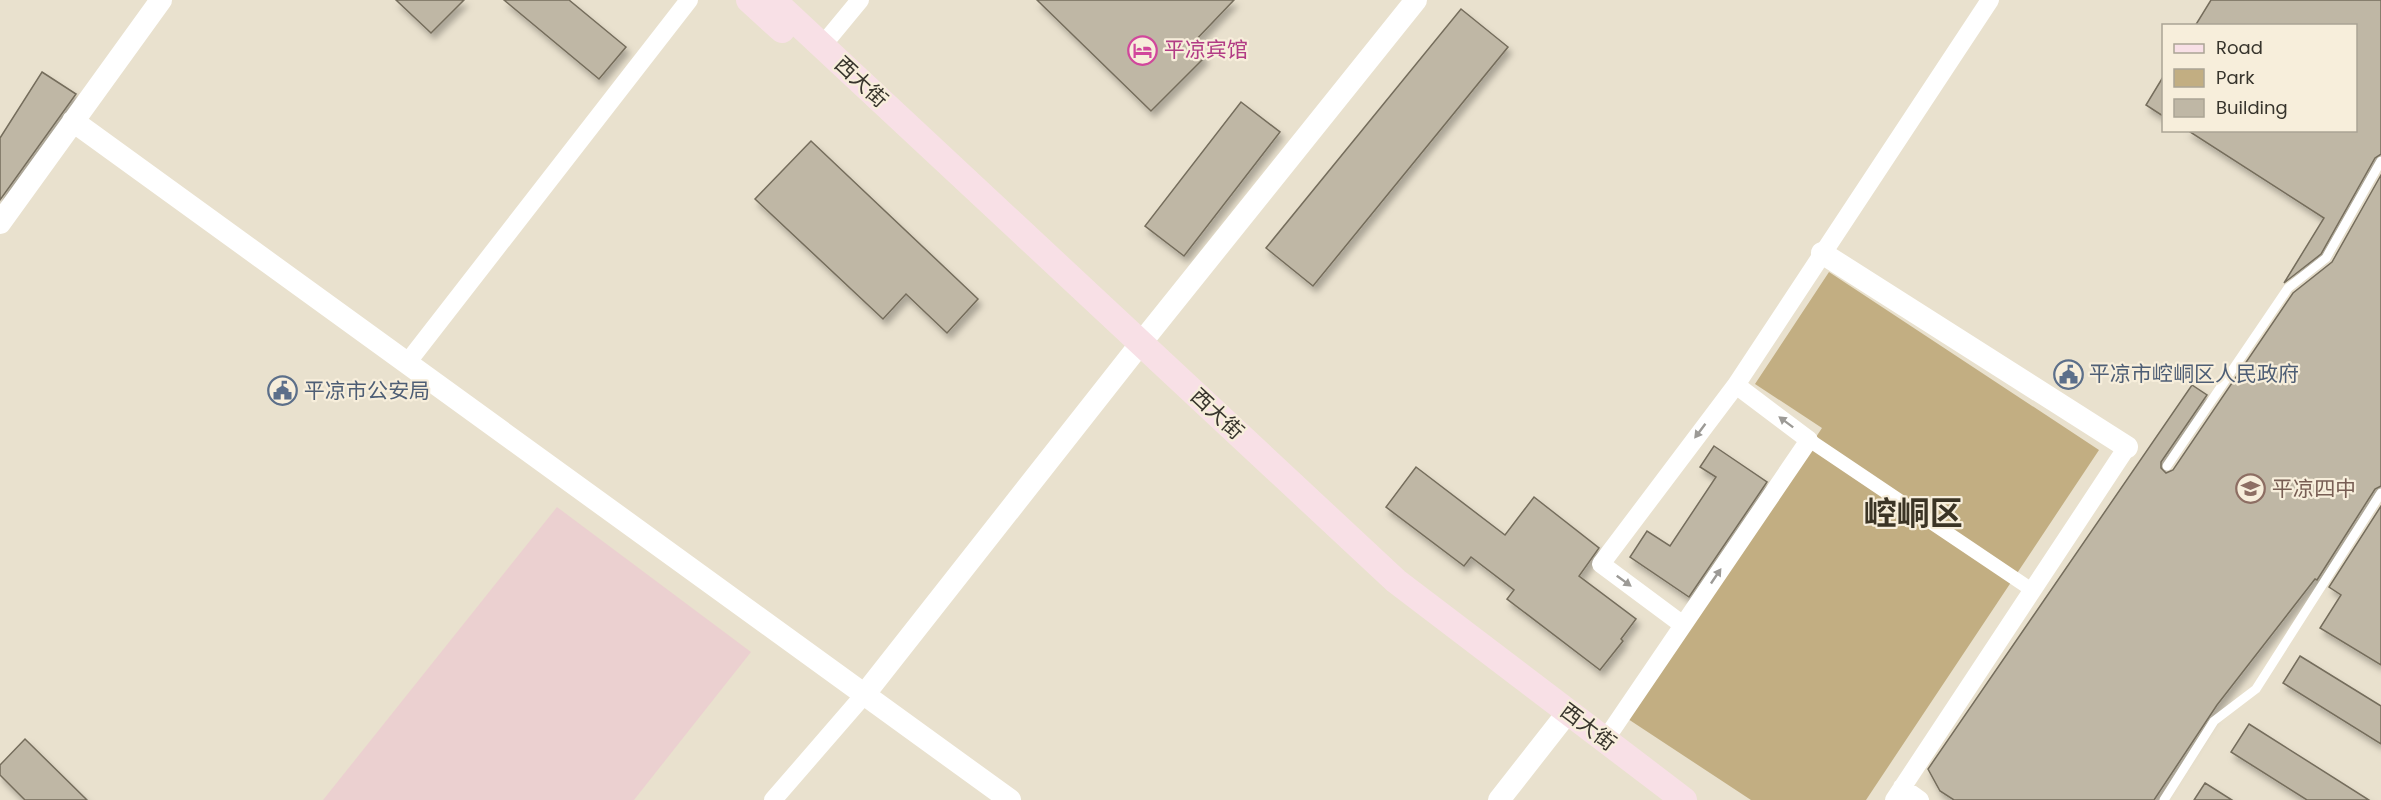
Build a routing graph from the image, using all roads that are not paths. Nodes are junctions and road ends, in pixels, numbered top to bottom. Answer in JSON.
{"nodes":[{"id":1,"x":161,"y":0,"type":"edge"},
{"id":2,"x":689,"y":0,"type":"edge"},
{"id":3,"x":749,"y":0,"type":"edge"},
{"id":4,"x":772,"y":0,"type":"edge"},
{"id":5,"x":860,"y":0,"type":"edge"},
{"id":6,"x":1416,"y":0,"type":"edge"},
{"id":7,"x":1990,"y":0,"type":"edge"},
{"id":8,"x":822,"y":46,"type":"junction"},
{"id":9,"x":73,"y":121,"type":"junction"},
{"id":10,"x":2381,"y":161,"type":"edge"},
{"id":11,"x":0,"y":224,"type":"edge"},
{"id":12,"x":1822,"y":253,"type":"junction"},
{"id":13,"x":1136,"y":350,"type":"junction"},
{"id":14,"x":407,"y":363,"type":"junction"},
{"id":15,"x":1736,"y":385,"type":"junction"},
{"id":16,"x":1809,"y":440,"type":"junction"},
{"id":17,"x":2127,"y":447,"type":"joint"},
{"id":18,"x":2167,"y":466,"type":"dead end"},
{"id":19,"x":2381,"y":493,"type":"edge"},
{"id":20,"x":2032,"y":590,"type":"junction"},
{"id":21,"x":1683,"y":625,"type":"junction"},
{"id":22,"x":864,"y":695,"type":"junction"},
{"id":23,"x":1563,"y":718,"type":"junction"},
{"id":24,"x":1605,"y":740,"type":"junction"},
{"id":25,"x":1898,"y":794,"type":"edge"},
{"id":26,"x":773,"y":800,"type":"edge"},
{"id":27,"x":1010,"y":800,"type":"edge"},
{"id":28,"x":1499,"y":800,"type":"edge"},
{"id":29,"x":1657,"y":800,"type":"edge"},
{"id":30,"x":1684,"y":800,"type":"edge"},
{"id":31,"x":1920,"y":800,"type":"edge"},
{"id":32,"x":2164,"y":800,"type":"edge"}],
"edges":[{"from":1,"to":9,"type":"street"},
{"from":2,"to":14,"type":"street"},
{"from":3,"to":13,"type":"main road","name":"西大街"},
{"from":4,"to":8,"type":"main road","name":"西大街"},
{"from":5,"to":8,"type":"street"},
{"from":6,"to":13,"type":"street"},
{"from":7,"to":12,"type":"street"},
{"from":8,"to":13,"type":"main road","name":"西大街"},
{"from":9,"to":11,"type":"street"},
{"from":9,"to":14,"type":"street"},
{"from":10,"to":18,"type":"lane"},
{"from":12,"to":15,"type":"street"},
{"from":12,"to":17,"type":"street"},
{"from":13,"to":22,"type":"street"},
{"from":13,"to":23,"type":"main road","name":"西大街"},
{"from":14,"to":22,"type":"street"},
{"from":16,"to":15,"type":"street","one_way":true},
{"from":15,"to":21,"type":"street","one_way":true},
{"from":16,"to":20,"type":"street"},
{"from":21,"to":16,"type":"street","one_way":true},
{"from":17,"to":20,"type":"street"},
{"from":19,"to":32,"type":"lane"},
{"from":20,"to":25,"type":"street"},
{"from":21,"to":24,"type":"street"},
{"from":22,"to":26,"type":"street"},
{"from":22,"to":27,"type":"street"},
{"from":23,"to":24,"type":"main road","name":"西大街"},
{"from":23,"to":28,"type":"street"},
{"from":23,"to":29,"type":"main road","name":"西大街"},
{"from":24,"to":30,"type":"main road","name":"西大街"},
{"from":25,"to":31,"type":"street"}]}
